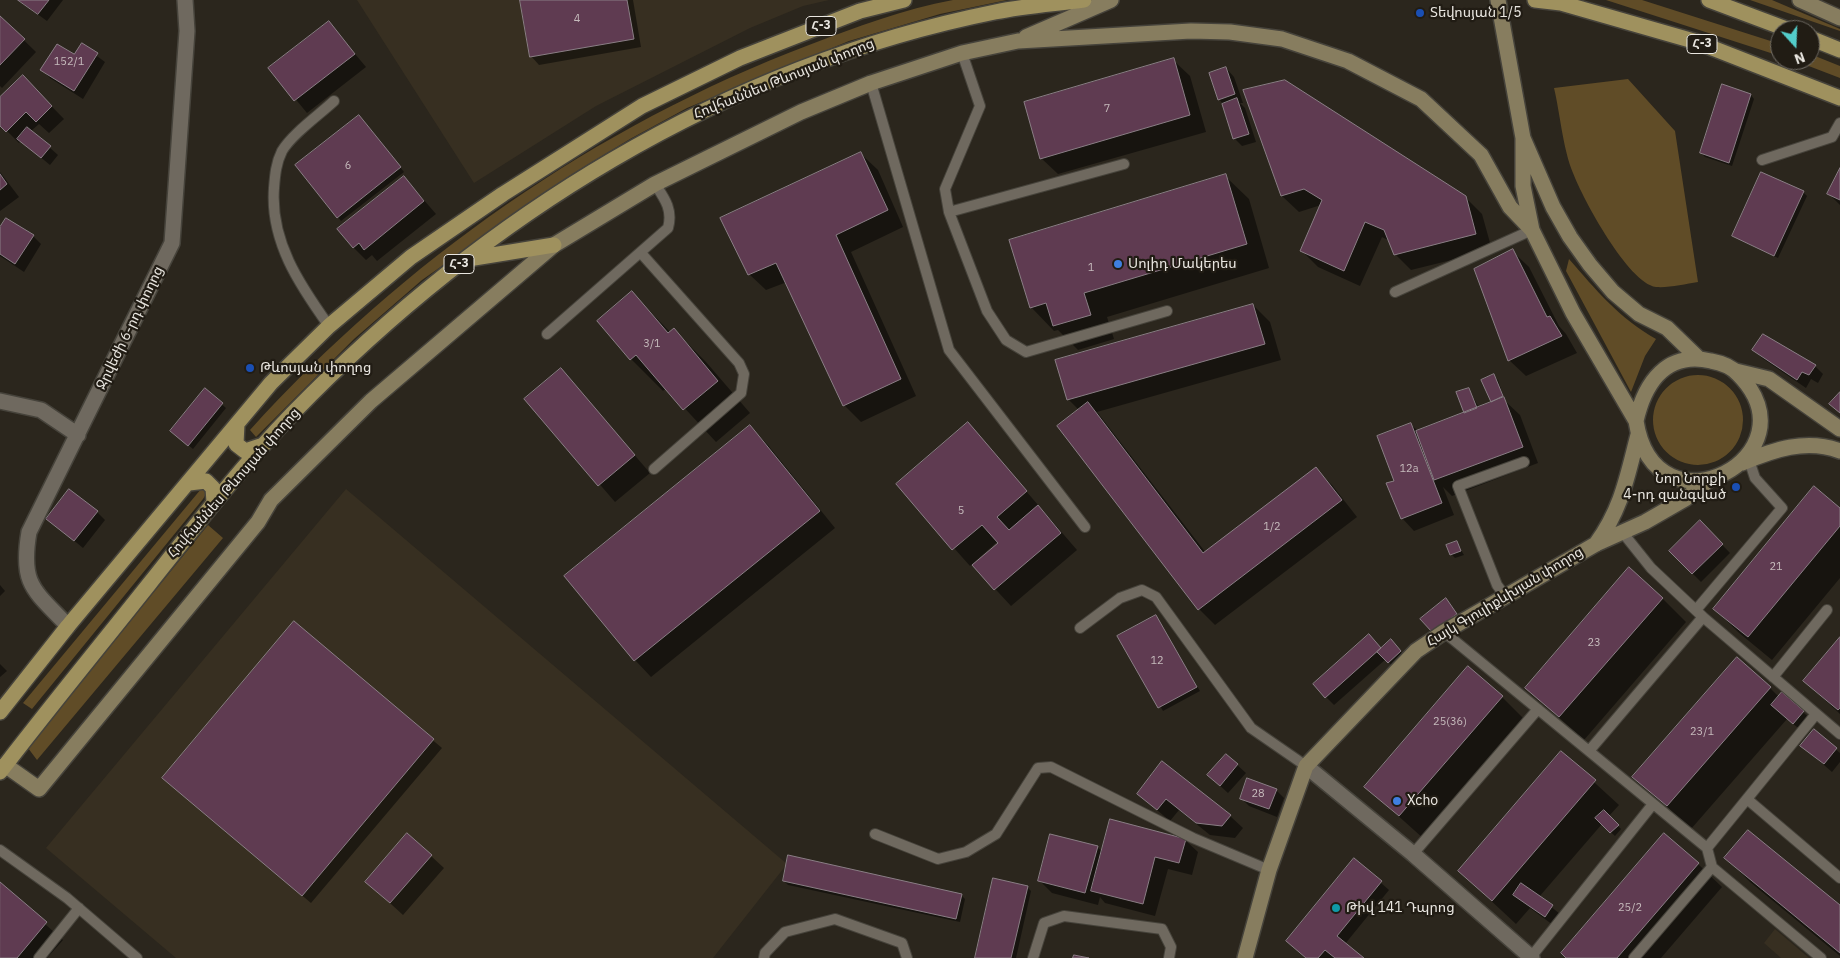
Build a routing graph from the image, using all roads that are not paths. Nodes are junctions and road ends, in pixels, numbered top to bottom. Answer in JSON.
{"nodes":[{"id":1,"x":185,"y":0,"type":"edge"},
{"id":2,"x":904,"y":0,"type":"edge"},
{"id":3,"x":1084,"y":0,"type":"edge"},
{"id":4,"x":1111,"y":0,"type":"edge"},
{"id":5,"x":1498,"y":0,"type":"edge"},
{"id":6,"x":1535,"y":0,"type":"edge"},
{"id":7,"x":1709,"y":0,"type":"edge"},
{"id":8,"x":1800,"y":0,"type":"edge"},
{"id":9,"x":1840,"y":18,"type":"edge"},
{"id":10,"x":1770,"y":23,"type":"edge"},
{"id":11,"x":1018,"y":41,"type":"junction"},
{"id":12,"x":1820,"y":42,"type":"edge"},
{"id":13,"x":1840,"y":50,"type":"edge"},
{"id":14,"x":962,"y":53,"type":"junction"},
{"id":15,"x":871,"y":83,"type":"junction"},
{"id":16,"x":1840,"y":98,"type":"edge"},
{"id":17,"x":334,"y":101,"type":"dead end"},
{"id":18,"x":1840,"y":123,"type":"edge"},
{"id":19,"x":1523,"y":138,"type":"junction"},
{"id":20,"x":1762,"y":160,"type":"dead end"},
{"id":21,"x":1124,"y":164,"type":"dead end"},
{"id":22,"x":655,"y":184,"type":"junction"},
{"id":23,"x":949,"y":212,"type":"junction"},
{"id":24,"x":1532,"y":230,"type":"junction"},
{"id":25,"x":554,"y":245,"type":"junction"},
{"id":26,"x":641,"y":253,"type":"junction"},
{"id":27,"x":464,"y":260,"type":"junction"},
{"id":28,"x":1395,"y":292,"type":"dead end"},
{"id":29,"x":1167,"y":311,"type":"dead end"},
{"id":30,"x":329,"y":326,"type":"junction"},
{"id":31,"x":547,"y":334,"type":"dead end"},
{"id":32,"x":1698,"y":358,"type":"junction"},
{"id":33,"x":1735,"y":371,"type":"junction"},
{"id":34,"x":0,"y":400,"type":"edge"},
{"id":35,"x":238,"y":424,"type":"junction"},
{"id":36,"x":1637,"y":428,"type":"junction"},
{"id":37,"x":1840,"y":429,"type":"edge"},
{"id":38,"x":78,"y":435,"type":"junction"},
{"id":39,"x":263,"y":445,"type":"junction"},
{"id":40,"x":1840,"y":451,"type":"edge"},
{"id":41,"x":1524,"y":462,"type":"dead end"},
{"id":42,"x":1745,"y":462,"type":"junction"},
{"id":43,"x":654,"y":469,"type":"dead end"},
{"id":44,"x":1709,"y":480,"type":"junction"},
{"id":45,"x":189,"y":483,"type":"junction"},
{"id":46,"x":214,"y":502,"type":"junction"},
{"id":47,"x":1085,"y":527,"type":"dead end"},
{"id":48,"x":1623,"y":533,"type":"junction"},
{"id":49,"x":1596,"y":544,"type":"junction"},
{"id":50,"x":1505,"y":596,"type":"junction"},
{"id":51,"x":1827,"y":610,"type":"dead end"},
{"id":52,"x":1700,"y":614,"type":"junction"},
{"id":53,"x":68,"y":626,"type":"junction"},
{"id":54,"x":1080,"y":628,"type":"dead end"},
{"id":55,"x":1444,"y":632,"type":"junction"},
{"id":56,"x":1772,"y":677,"type":"junction"},
{"id":57,"x":1538,"y":709,"type":"junction"},
{"id":58,"x":0,"y":712,"type":"edge"},
{"id":59,"x":1816,"y":714,"type":"junction"},
{"id":60,"x":1840,"y":734,"type":"edge"},
{"id":61,"x":1589,"y":751,"type":"junction"},
{"id":62,"x":1306,"y":766,"type":"junction"},
{"id":63,"x":3,"y":769,"type":"edge"},
{"id":64,"x":1747,"y":799,"type":"junction"},
{"id":65,"x":1653,"y":804,"type":"junction"},
{"id":66,"x":874,"y":834,"type":"dead end"},
{"id":67,"x":1707,"y":848,"type":"junction"},
{"id":68,"x":0,"y":850,"type":"edge"},
{"id":69,"x":1413,"y":854,"type":"junction"},
{"id":70,"x":1712,"y":867,"type":"junction"},
{"id":71,"x":1269,"y":870,"type":"junction"},
{"id":72,"x":1840,"y":878,"type":"edge"},
{"id":73,"x":80,"y":908,"type":"junction"},
{"id":74,"x":1531,"y":957,"type":"edge"},
{"id":75,"x":39,"y":958,"type":"edge"},
{"id":76,"x":137,"y":958,"type":"edge"},
{"id":77,"x":764,"y":958,"type":"edge"},
{"id":78,"x":907,"y":958,"type":"edge"},
{"id":79,"x":1033,"y":958,"type":"edge"},
{"id":80,"x":1168,"y":958,"type":"edge"},
{"id":81,"x":1245,"y":958,"type":"edge"},
{"id":82,"x":1634,"y":958,"type":"edge"},
{"id":83,"x":1821,"y":958,"type":"edge"}],
"edges":[{"from":1,"to":38,"type":"street","name":"Ջրվեժի 6-րդ փողոց"},
{"from":2,"to":30,"type":"main road","number":"Հ-3"},
{"from":3,"to":27,"type":"main road","name":"Հովհաննես Թևոսյան փողոց","number":"Հ-3"},
{"from":4,"to":11,"type":"street"},
{"from":5,"to":19,"type":"street"},
{"from":6,"to":16,"type":"main road","number":"Հ-3"},
{"from":7,"to":10,"type":"main road"},
{"from":8,"to":9,"type":"street"},
{"from":11,"to":14,"type":"street"},
{"from":11,"to":24,"type":"street"},
{"from":12,"to":13,"type":"main road"},
{"from":14,"to":15,"type":"street"},
{"from":14,"to":23,"type":"lane"},
{"from":15,"to":22,"type":"street"},
{"from":15,"to":47,"type":"lane"},
{"from":17,"to":30,"type":"lane"},
{"from":18,"to":20,"type":"lane"},
{"from":19,"to":24,"type":"street"},
{"from":19,"to":32,"type":"street"},
{"from":21,"to":23,"type":"lane"},
{"from":22,"to":25,"type":"street"},
{"from":22,"to":26,"type":"lane"},
{"from":23,"to":29,"type":"lane"},
{"from":24,"to":28,"type":"lane"},
{"from":24,"to":36,"type":"street"},
{"from":25,"to":27,"type":"main road"},
{"from":25,"to":63,"type":"street"},
{"from":26,"to":31,"type":"lane"},
{"from":26,"to":43,"type":"lane"},
{"from":27,"to":39,"type":"main road","name":"Հովհաննես Թևոսյան փողոց","number":"Հ-3"},
{"from":30,"to":35,"type":"main road","number":"Հ-3"},
{"from":32,"to":33,"type":"street"},
{"from":32,"to":36,"type":"street"},
{"from":33,"to":37,"type":"street"},
{"from":33,"to":42,"type":"street"},
{"from":34,"to":38,"type":"street"},
{"from":35,"to":39,"type":"main road"},
{"from":35,"to":45,"type":"main road","number":"Հ-3"},
{"from":36,"to":44,"type":"street"},
{"from":36,"to":49,"type":"street","name":"Հայկ Գյուլիքևխյան փողոց"},
{"from":38,"to":53,"type":"street","name":"Ջրվեժի 6-րդ փողոց"},
{"from":39,"to":46,"type":"main road","name":"Հովհաննես Թևոսյան փողոց","number":"Հ-3"},
{"from":40,"to":42,"type":"street"},
{"from":41,"to":50,"type":"lane"},
{"from":42,"to":44,"type":"street"},
{"from":42,"to":52,"type":"lane"},
{"from":44,"to":48,"type":"street","name":"Հայկ Գյուլիքևխյան փողոց"},
{"from":45,"to":46,"type":"main road"},
{"from":45,"to":53,"type":"main road","number":"Հ-3"},
{"from":46,"to":63,"type":"main road","name":"Հովհաննես Թևոսյան փողոց","number":"Հ-3"},
{"from":48,"to":49,"type":"street","name":"Հայկ Գյուլիքևխյան փողոց"},
{"from":48,"to":52,"type":"lane"},
{"from":49,"to":50,"type":"street","name":"Հայկ Գյուլիքևխյան փողոց"},
{"from":50,"to":55,"type":"street","name":"Հայկ Գյուլիքևխյան փողոց"},
{"from":51,"to":56,"type":"lane"},
{"from":52,"to":56,"type":"lane"},
{"from":52,"to":61,"type":"lane"},
{"from":53,"to":58,"type":"main road","number":"Հ-3"},
{"from":54,"to":62,"type":"lane"},
{"from":55,"to":57,"type":"lane"},
{"from":55,"to":62,"type":"street","name":"Հայկ Գյուլիքևխյան փողոց"},
{"from":56,"to":59,"type":"lane"},
{"from":57,"to":61,"type":"lane"},
{"from":57,"to":69,"type":"lane"},
{"from":59,"to":60,"type":"lane"},
{"from":59,"to":64,"type":"lane"},
{"from":61,"to":65,"type":"lane"},
{"from":62,"to":69,"type":"street"},
{"from":62,"to":71,"type":"street","name":"Հայկ Գյուլիքևխյան փողոց"},
{"from":64,"to":67,"type":"lane"},
{"from":64,"to":72,"type":"lane"},
{"from":65,"to":67,"type":"lane"},
{"from":65,"to":74,"type":"lane"},
{"from":66,"to":71,"type":"lane"},
{"from":67,"to":70,"type":"lane"},
{"from":68,"to":73,"type":"lane"},
{"from":69,"to":74,"type":"street"},
{"from":70,"to":82,"type":"lane"},
{"from":70,"to":83,"type":"lane"},
{"from":71,"to":81,"type":"street","name":"Հայկ Գյուլիքևխյան փողոց"},
{"from":73,"to":75,"type":"lane"},
{"from":73,"to":76,"type":"lane"},
{"from":77,"to":78,"type":"lane"},
{"from":79,"to":80,"type":"lane"}]}
